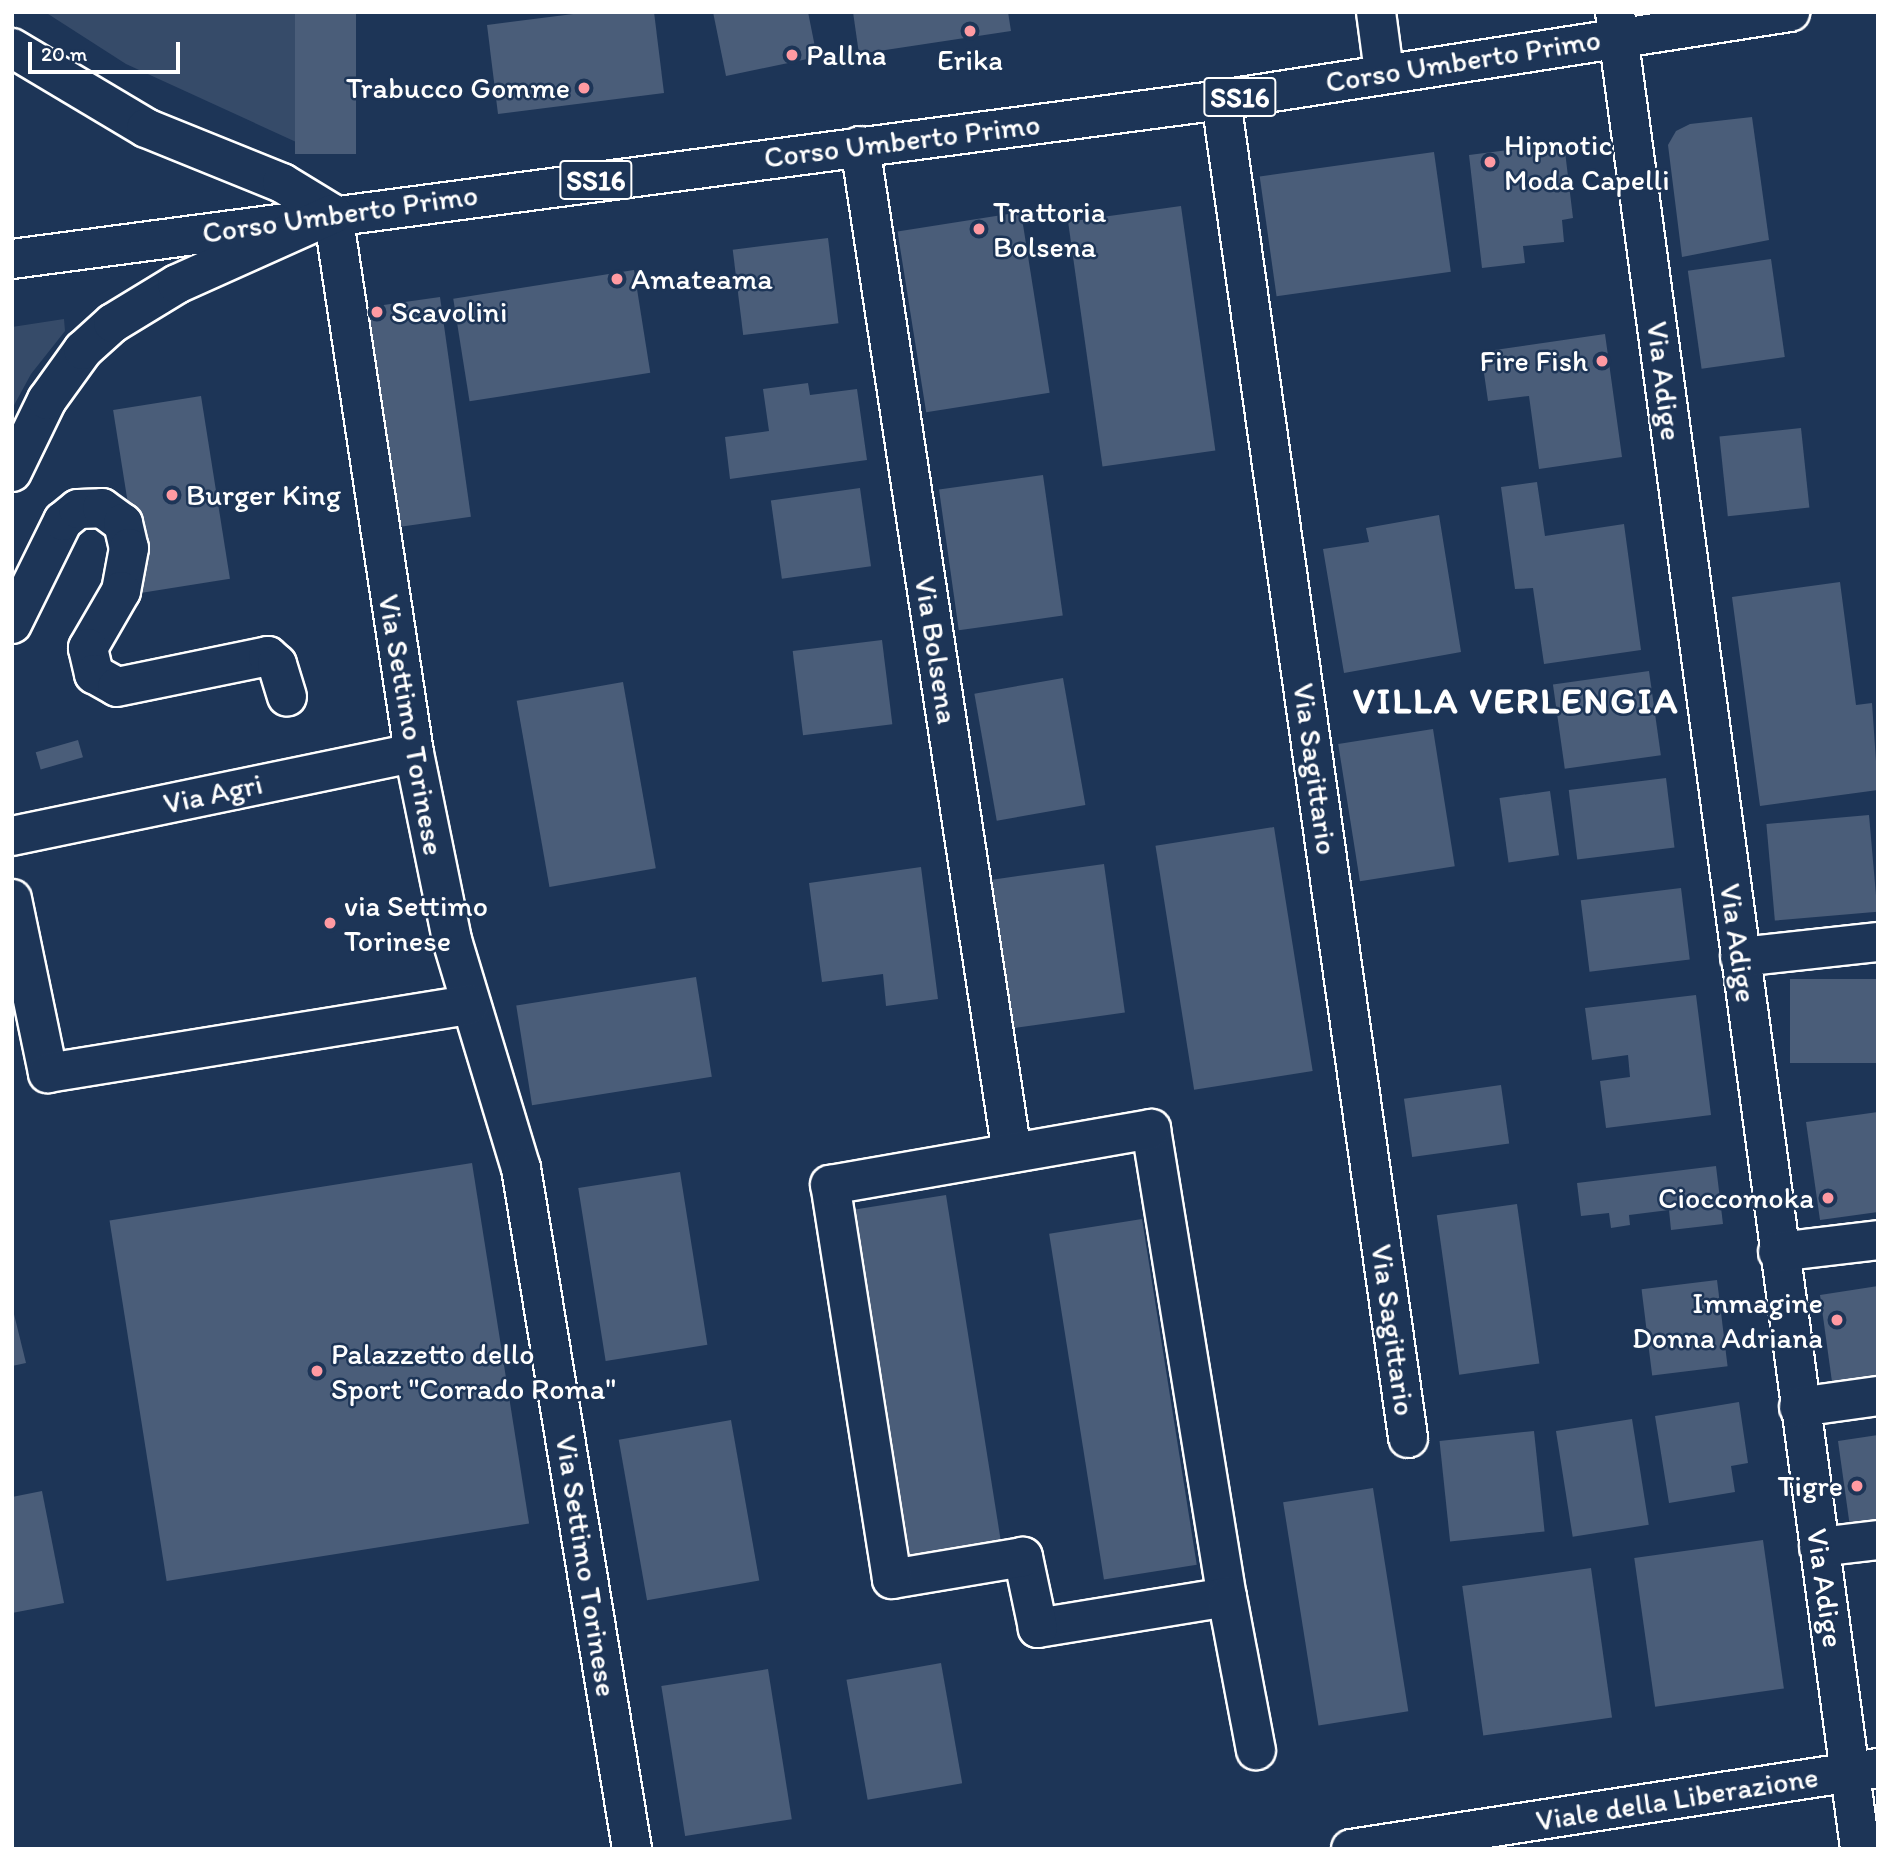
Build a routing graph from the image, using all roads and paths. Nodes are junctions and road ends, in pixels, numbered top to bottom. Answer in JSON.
{"nodes":[{"id":1,"x":1376,"y":12,"type":"edge"},
{"id":2,"x":1769,"y":14,"type":"edge"},
{"id":3,"x":1617,"y":25,"type":"edge"},
{"id":4,"x":12,"y":48,"type":"edge"},
{"id":5,"x":1384,"y":72,"type":"junction"},
{"id":6,"x":1222,"y":100,"type":"junction"},
{"id":7,"x":860,"y":146,"type":"junction"},
{"id":8,"x":333,"y":214,"type":"junction"},
{"id":9,"x":12,"y":259,"type":"edge"},
{"id":10,"x":12,"y":472,"type":"edge"},
{"id":11,"x":12,"y":624,"type":"edge"},
{"id":12,"x":286,"y":697,"type":"dead end"},
{"id":13,"x":414,"y":753,"type":"junction"},
{"id":14,"x":12,"y":836,"type":"edge"},
{"id":15,"x":12,"y":899,"type":"edge"},
{"id":16,"x":1878,"y":942,"type":"edge"},
{"id":17,"x":1740,"y":957,"type":"junction"},
{"id":18,"x":470,"y":1005,"type":"junction"},
{"id":19,"x":1012,"y":1153,"type":"junction"},
{"id":20,"x":1878,"y":1240,"type":"edge"},
{"id":21,"x":1778,"y":1252,"type":"junction"},
{"id":22,"x":1878,"y":1396,"type":"edge"},
{"id":23,"x":1800,"y":1407,"type":"junction"},
{"id":24,"x":1408,"y":1438,"type":"dead end"},
{"id":25,"x":1878,"y":1540,"type":"edge"},
{"id":26,"x":1819,"y":1547,"type":"junction"},
{"id":27,"x":1227,"y":1597,"type":"junction"},
{"id":28,"x":1256,"y":1750,"type":"dead end"},
{"id":29,"x":1864,"y":1770,"type":"edge"},
{"id":30,"x":632,"y":1849,"type":"edge"},
{"id":31,"x":1351,"y":1849,"type":"edge"},
{"id":32,"x":1860,"y":1849,"type":"edge"}],
"edges":[{"from":1,"to":5,"type":"main road"},
{"from":2,"to":3,"type":"main road","name":"Corso Umberto Primo","number":"SS16"},
{"from":3,"to":5,"type":"main road","name":"Corso Umberto Primo","number":"SS16"},
{"from":3,"to":17,"type":"main road","name":"Via Adige"},
{"from":4,"to":8,"type":"main road"},
{"from":5,"to":6,"type":"main road","name":"Corso Umberto Primo","number":"SS16"},
{"from":6,"to":7,"type":"main road","name":"Corso Umberto Primo","number":"SS16"},
{"from":6,"to":24,"type":"main road","name":"Via Sagittario"},
{"from":7,"to":8,"type":"main road","name":"Corso Umberto Primo","number":"SS16"},
{"from":7,"to":19,"type":"main road","name":"Via Bolsena"},
{"from":8,"to":9,"type":"main road","name":"Corso Umberto Primo"},
{"from":8,"to":10,"type":"main road"},
{"from":8,"to":13,"type":"main road","name":"Via Settimo Torinese"},
{"from":11,"to":12,"type":"main road"},
{"from":13,"to":14,"type":"main road","name":"Via Agri"},
{"from":13,"to":18,"type":"main road","name":"Via Settimo Torinese"},
{"from":15,"to":18,"type":"main road"},
{"from":16,"to":17,"type":"main road"},
{"from":17,"to":21,"type":"main road","name":"Via Adige"},
{"from":18,"to":30,"type":"main road","name":"Via Settimo Torinese"},
{"from":19,"to":27,"type":"main road"},
{"from":19,"to":27,"type":"main road"},
{"from":20,"to":21,"type":"main road"},
{"from":21,"to":23,"type":"main road","name":"Via Adige"},
{"from":22,"to":23,"type":"main road"},
{"from":23,"to":26,"type":"main road","name":"Via Adige"},
{"from":25,"to":26,"type":"main road"},
{"from":26,"to":29,"type":"main road","name":"Via Adige"},
{"from":27,"to":28,"type":"main road"},
{"from":29,"to":31,"type":"main road","name":"Viale della Liberazione"},
{"from":29,"to":32,"type":"main road","name":"Via Adige"}]}
